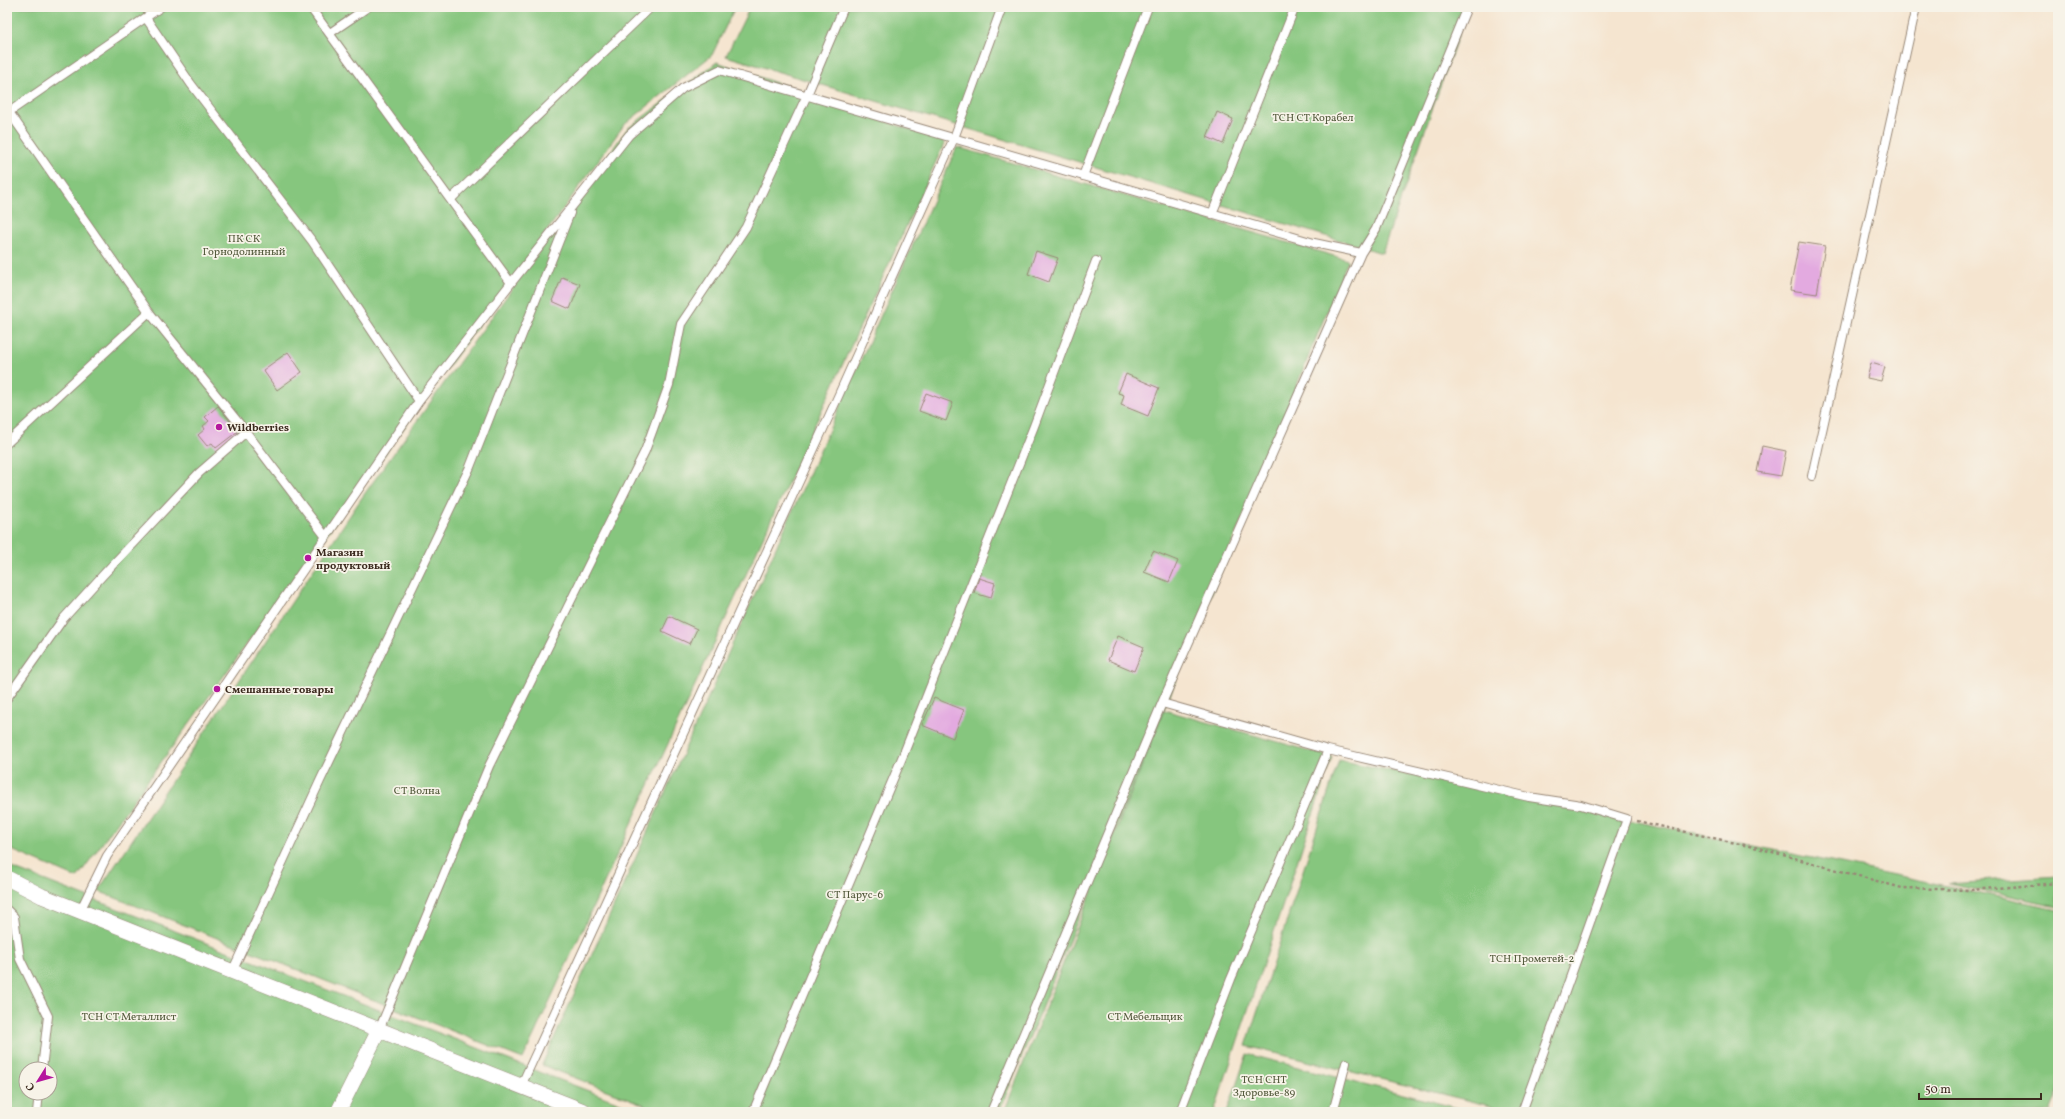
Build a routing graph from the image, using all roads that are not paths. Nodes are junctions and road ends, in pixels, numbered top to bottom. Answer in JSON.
{"nodes":[{"id":1,"x":161,"y":7,"type":"edge"},
{"id":2,"x":310,"y":7,"type":"edge"},
{"id":3,"x":368,"y":7,"type":"edge"},
{"id":4,"x":651,"y":7,"type":"edge"},
{"id":5,"x":844,"y":7,"type":"edge"},
{"id":6,"x":1002,"y":7,"type":"edge"},
{"id":7,"x":1148,"y":7,"type":"edge"},
{"id":8,"x":1295,"y":7,"type":"edge"},
{"id":9,"x":1467,"y":7,"type":"edge"},
{"id":10,"x":1916,"y":7,"type":"edge"},
{"id":11,"x":146,"y":18,"type":"junction"},
{"id":12,"x":330,"y":33,"type":"junction"},
{"id":13,"x":807,"y":95,"type":"junction"},
{"id":14,"x":954,"y":138,"type":"junction"},
{"id":15,"x":1083,"y":176,"type":"junction"},
{"id":16,"x":451,"y":199,"type":"junction"},
{"id":17,"x":573,"y":205,"type":"junction"},
{"id":18,"x":1212,"y":214,"type":"junction"},
{"id":19,"x":1361,"y":254,"type":"junction"},
{"id":20,"x":1096,"y":261,"type":"dead end"},
{"id":21,"x":512,"y":283,"type":"junction"},
{"id":22,"x":149,"y":312,"type":"junction"},
{"id":23,"x":419,"y":402,"type":"junction"},
{"id":24,"x":246,"y":432,"type":"junction"},
{"id":25,"x":7,"y":443,"type":"edge"},
{"id":26,"x":1812,"y":476,"type":"dead end"},
{"id":27,"x":326,"y":537,"type":"junction"},
{"id":28,"x":7,"y":698,"type":"edge"},
{"id":29,"x":1162,"y":703,"type":"junction"},
{"id":30,"x":1328,"y":750,"type":"junction"},
{"id":31,"x":7,"y":878,"type":"edge"},
{"id":32,"x":7,"y":910,"type":"edge"},
{"id":33,"x":80,"y":911,"type":"junction"},
{"id":34,"x":232,"y":972,"type":"junction"},
{"id":35,"x":379,"y":1030,"type":"junction"},
{"id":36,"x":43,"y":1061,"type":"edge"},
{"id":37,"x":1346,"y":1063,"type":"dead end"},
{"id":38,"x":521,"y":1086,"type":"junction"},
{"id":39,"x":38,"y":1101,"type":"edge"},
{"id":40,"x":37,"y":1112,"type":"edge"},
{"id":41,"x":338,"y":1112,"type":"edge"},
{"id":42,"x":586,"y":1112,"type":"edge"},
{"id":43,"x":753,"y":1112,"type":"edge"},
{"id":44,"x":991,"y":1112,"type":"edge"},
{"id":45,"x":1180,"y":1112,"type":"edge"},
{"id":46,"x":1333,"y":1112,"type":"edge"},
{"id":47,"x":1525,"y":1112,"type":"edge"}],
"edges":[{"from":1,"to":11,"type":"lane"},
{"from":2,"to":12,"type":"lane"},
{"from":3,"to":12,"type":"lane"},
{"from":4,"to":16,"type":"lane"},
{"from":5,"to":13,"type":"lane"},
{"from":6,"to":14,"type":"lane"},
{"from":7,"to":15,"type":"lane"},
{"from":8,"to":18,"type":"lane"},
{"from":9,"to":19,"type":"lane"},
{"from":10,"to":26,"type":"lane"},
{"from":11,"to":22,"type":"lane"},
{"from":11,"to":23,"type":"lane"},
{"from":12,"to":16,"type":"lane"},
{"from":13,"to":14,"type":"lane"},
{"from":13,"to":17,"type":"lane"},
{"from":13,"to":35,"type":"lane"},
{"from":14,"to":15,"type":"lane"},
{"from":14,"to":38,"type":"lane"},
{"from":15,"to":18,"type":"lane"},
{"from":16,"to":21,"type":"lane"},
{"from":17,"to":21,"type":"lane"},
{"from":17,"to":34,"type":"lane"},
{"from":18,"to":19,"type":"lane"},
{"from":19,"to":29,"type":"lane"},
{"from":20,"to":43,"type":"lane"},
{"from":21,"to":23,"type":"lane"},
{"from":22,"to":24,"type":"lane"},
{"from":22,"to":25,"type":"lane"},
{"from":23,"to":27,"type":"lane"},
{"from":24,"to":27,"type":"lane"},
{"from":24,"to":28,"type":"lane"},
{"from":27,"to":33,"type":"lane"},
{"from":29,"to":30,"type":"lane"},
{"from":29,"to":44,"type":"lane"},
{"from":30,"to":45,"type":"lane"},
{"from":30,"to":47,"type":"lane"},
{"from":31,"to":33,"type":"street"},
{"from":32,"to":36,"type":"lane"},
{"from":33,"to":34,"type":"street"},
{"from":34,"to":35,"type":"street"},
{"from":35,"to":38,"type":"street"},
{"from":35,"to":41,"type":"street"},
{"from":37,"to":46,"type":"lane"},
{"from":38,"to":42,"type":"street"},
{"from":39,"to":40,"type":"lane"}]}
